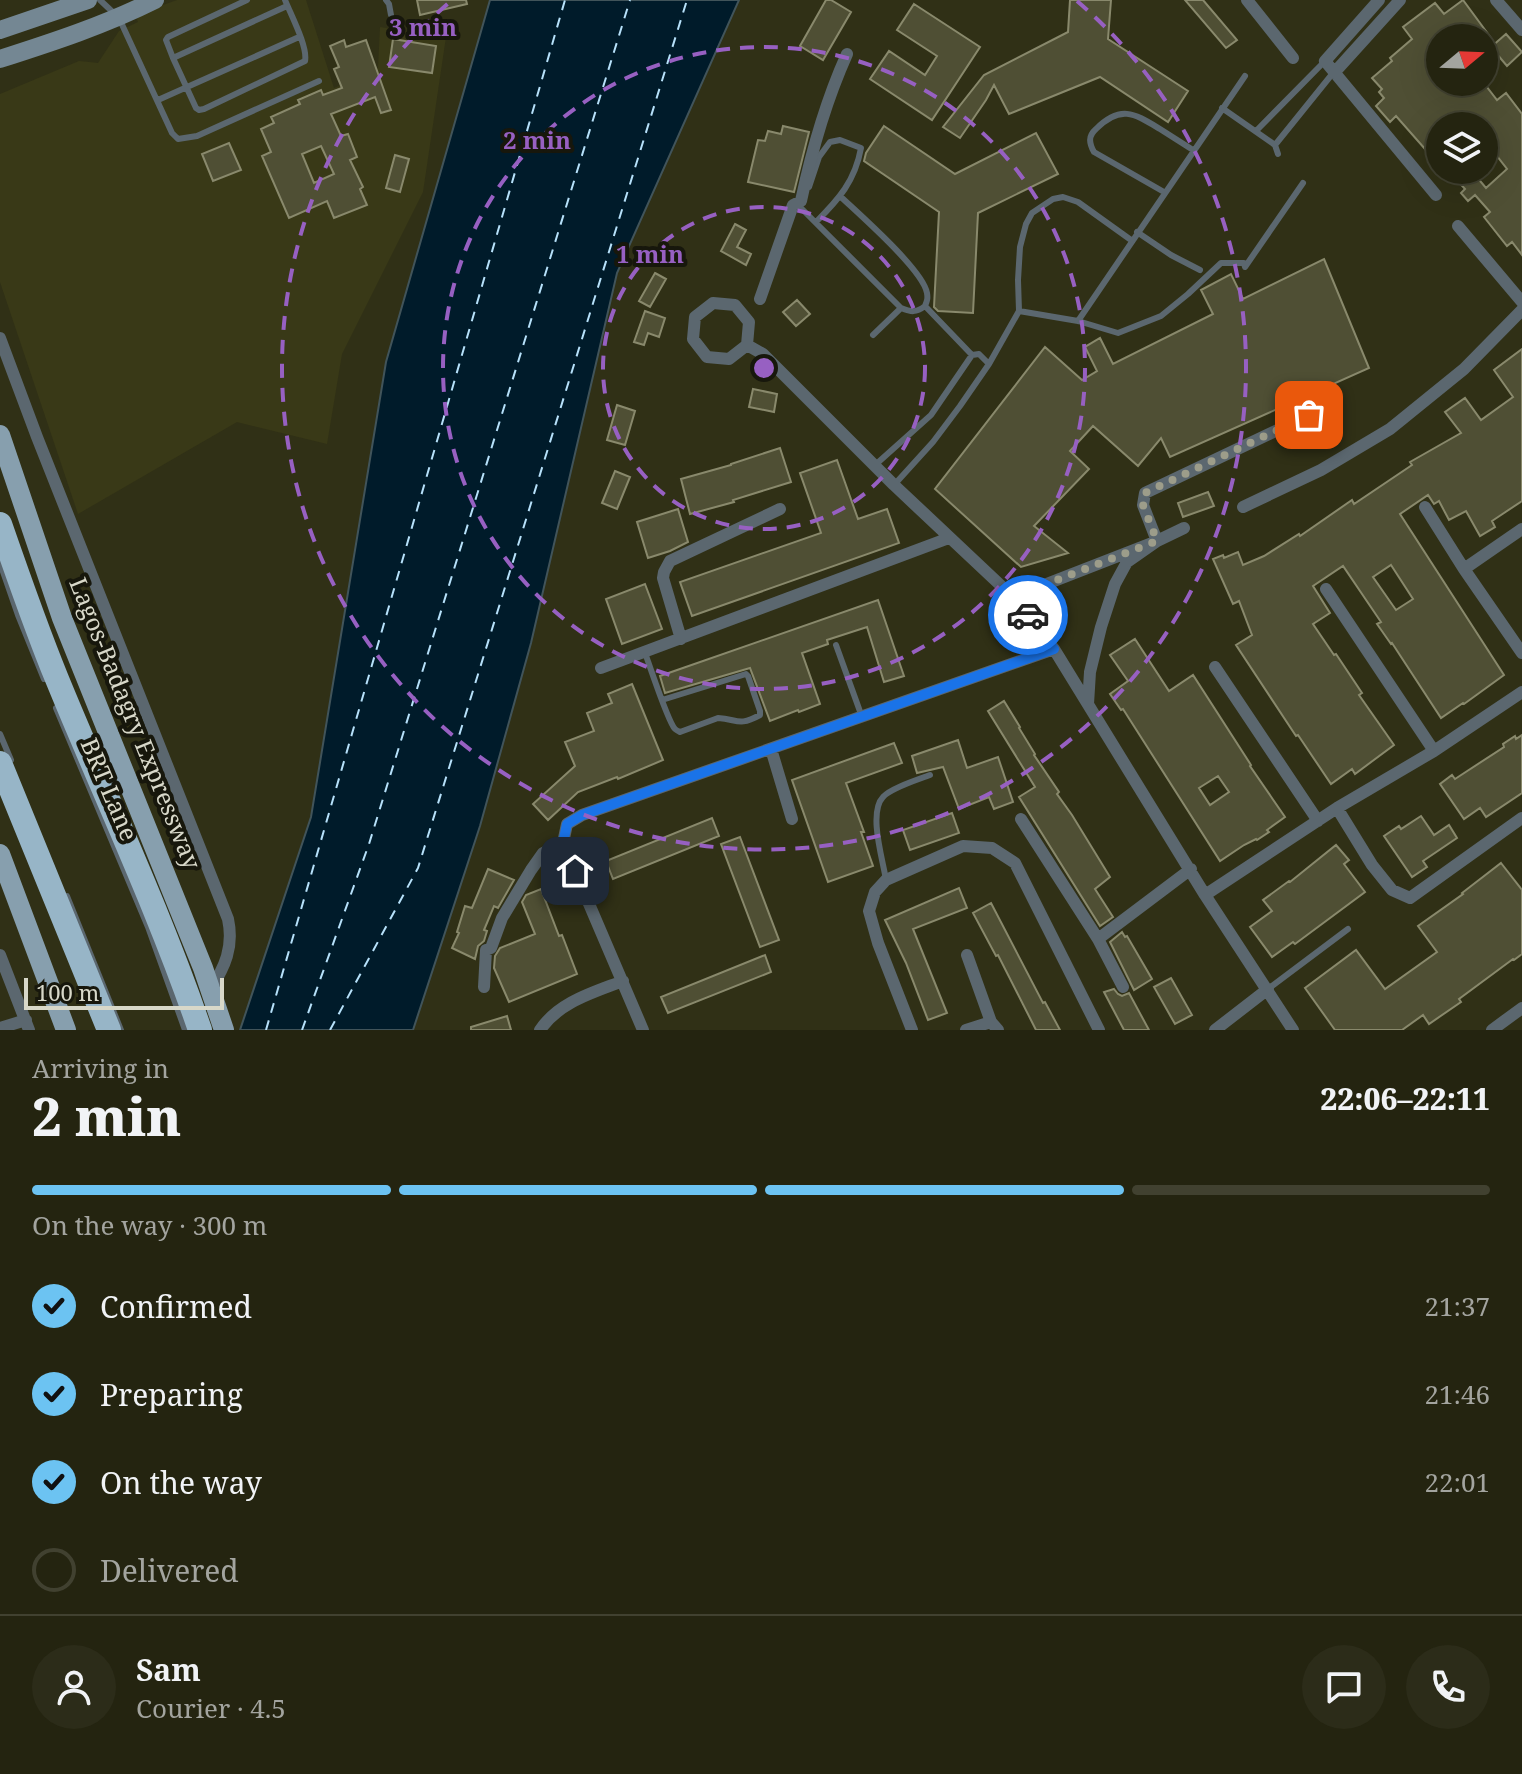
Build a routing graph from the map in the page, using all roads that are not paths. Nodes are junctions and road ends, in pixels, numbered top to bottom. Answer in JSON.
{"nodes":[{"id":1,"x":88,"y":0,"type":"edge"},
{"id":2,"x":100,"y":0,"type":"edge"},
{"id":3,"x":155,"y":0,"type":"edge"},
{"id":4,"x":247,"y":0,"type":"edge"},
{"id":5,"x":386,"y":0,"type":"edge"},
{"id":6,"x":1247,"y":0,"type":"edge"},
{"id":7,"x":1379,"y":0,"type":"edge"},
{"id":8,"x":1400,"y":0,"type":"edge"},
{"id":9,"x":1496,"y":0,"type":"edge"},
{"id":10,"x":286,"y":3,"type":"edge"},
{"id":11,"x":391,"y":15,"type":"dead end"},
{"id":12,"x":119,"y":18,"type":"junction"},
{"id":13,"x":0,"y":30,"type":"edge"},
{"id":14,"x":1522,"y":30,"type":"edge"},
{"id":15,"x":299,"y":37,"type":"junction"},
{"id":16,"x":847,"y":54,"type":"dead end"},
{"id":17,"x":173,"y":58,"type":"junction"},
{"id":18,"x":1293,"y":58,"type":"dead end"},
{"id":19,"x":0,"y":59,"type":"edge"},
{"id":20,"x":1325,"y":61,"type":"junction"},
{"id":21,"x":1334,"y":73,"type":"junction"},
{"id":22,"x":1245,"y":76,"type":"dead end"},
{"id":23,"x":319,"y":81,"type":"dead end"},
{"id":24,"x":186,"y":88,"type":"junction"},
{"id":25,"x":158,"y":100,"type":"junction"},
{"id":26,"x":1222,"y":108,"type":"junction"},
{"id":27,"x":1256,"y":131,"type":"junction"},
{"id":28,"x":1275,"y":145,"type":"junction"},
{"id":29,"x":1193,"y":150,"type":"junction"},
{"id":30,"x":1278,"y":154,"type":"dead end"},
{"id":31,"x":1303,"y":183,"type":"dead end"},
{"id":32,"x":1164,"y":192,"type":"junction"},
{"id":33,"x":1436,"y":195,"type":"dead end"},
{"id":34,"x":841,"y":197,"type":"junction"},
{"id":35,"x":797,"y":206,"type":"junction"},
{"id":36,"x":816,"y":222,"type":"junction"},
{"id":37,"x":1458,"y":226,"type":"dead end"},
{"id":38,"x":1137,"y":232,"type":"junction"},
{"id":39,"x":1131,"y":240,"type":"junction"},
{"id":40,"x":1200,"y":270,"type":"dead end"},
{"id":41,"x":760,"y":299,"type":"dead end"},
{"id":42,"x":1522,"y":302,"type":"edge"},
{"id":43,"x":925,"y":306,"type":"junction"},
{"id":44,"x":901,"y":308,"type":"junction"},
{"id":45,"x":1522,"y":310,"type":"edge"},
{"id":46,"x":1019,"y":311,"type":"junction"},
{"id":47,"x":1078,"y":321,"type":"junction"},
{"id":48,"x":873,"y":335,"type":"dead end"},
{"id":49,"x":0,"y":338,"type":"edge"},
{"id":50,"x":747,"y":345,"type":"junction"},
{"id":51,"x":972,"y":355,"type":"junction"},
{"id":52,"x":989,"y":364,"type":"junction"},
{"id":53,"x":1309,"y":415,"type":"dead end"},
{"id":54,"x":0,"y":435,"type":"edge"},
{"id":55,"x":874,"y":466,"type":"junction"},
{"id":56,"x":894,"y":485,"type":"junction"},
{"id":57,"x":1243,"y":507,"type":"dead end"},
{"id":58,"x":1425,"y":507,"type":"dead end"},
{"id":59,"x":780,"y":509,"type":"dead end"},
{"id":60,"x":0,"y":524,"type":"edge"},
{"id":61,"x":1184,"y":528,"type":"dead end"},
{"id":62,"x":1522,"y":529,"type":"edge"},
{"id":63,"x":949,"y":538,"type":"junction"},
{"id":64,"x":1157,"y":541,"type":"junction"},
{"id":65,"x":0,"y":563,"type":"edge"},
{"id":66,"x":1464,"y":569,"type":"junction"},
{"id":67,"x":1326,"y":589,"type":"dead end"},
{"id":68,"x":1013,"y":597,"type":"junction"},
{"id":69,"x":681,"y":639,"type":"junction"},
{"id":70,"x":836,"y":645,"type":"dead end"},
{"id":71,"x":1054,"y":649,"type":"junction"},
{"id":72,"x":644,"y":652,"type":"junction"},
{"id":73,"x":1522,"y":653,"type":"edge"},
{"id":74,"x":1215,"y":667,"type":"dead end"},
{"id":75,"x":601,"y":668,"type":"dead end"},
{"id":76,"x":45,"y":681,"type":"dead end"},
{"id":77,"x":1522,"y":692,"type":"edge"},
{"id":78,"x":662,"y":700,"type":"junction"},
{"id":79,"x":1088,"y":706,"type":"junction"},
{"id":80,"x":56,"y":707,"type":"dead end"},
{"id":81,"x":862,"y":717,"type":"junction"},
{"id":82,"x":0,"y":734,"type":"edge"},
{"id":83,"x":771,"y":749,"type":"junction"},
{"id":84,"x":1434,"y":751,"type":"junction"},
{"id":85,"x":6,"y":762,"type":"edge"},
{"id":86,"x":930,"y":775,"type":"dead end"},
{"id":87,"x":1337,"y":808,"type":"junction"},
{"id":88,"x":1522,"y":818,"type":"edge"},
{"id":89,"x":792,"y":819,"type":"dead end"},
{"id":90,"x":1021,"y":819,"type":"dead end"},
{"id":91,"x":1318,"y":821,"type":"junction"},
{"id":92,"x":563,"y":843,"type":"junction"},
{"id":93,"x":0,"y":854,"type":"edge"},
{"id":94,"x":1191,"y":869,"type":"junction"},
{"id":95,"x":886,"y":880,"type":"junction"},
{"id":96,"x":62,"y":884,"type":"dead end"},
{"id":97,"x":1205,"y":895,"type":"junction"},
{"id":98,"x":1348,"y":929,"type":"dead end"},
{"id":99,"x":1098,"y":939,"type":"junction"},
{"id":100,"x":0,"y":955,"type":"edge"},
{"id":101,"x":967,"y":955,"type":"dead end"},
{"id":102,"x":623,"y":981,"type":"junction"},
{"id":103,"x":484,"y":987,"type":"dead end"},
{"id":104,"x":1123,"y":987,"type":"dead end"},
{"id":105,"x":1268,"y":989,"type":"junction"},
{"id":106,"x":183,"y":1001,"type":"junction"},
{"id":107,"x":1522,"y":1008,"type":"edge"},
{"id":108,"x":28,"y":1025,"type":"edge"},
{"id":109,"x":994,"y":1026,"type":"edge"},
{"id":110,"x":0,"y":1028,"type":"edge"},
{"id":111,"x":66,"y":1030,"type":"edge"},
{"id":112,"x":109,"y":1030,"type":"edge"},
{"id":113,"x":121,"y":1030,"type":"edge"},
{"id":114,"x":185,"y":1030,"type":"edge"},
{"id":115,"x":200,"y":1030,"type":"edge"},
{"id":116,"x":224,"y":1030,"type":"edge"},
{"id":117,"x":540,"y":1030,"type":"edge"},
{"id":118,"x":643,"y":1030,"type":"edge"},
{"id":119,"x":912,"y":1030,"type":"edge"},
{"id":120,"x":966,"y":1030,"type":"edge"},
{"id":121,"x":1099,"y":1030,"type":"edge"},
{"id":122,"x":1215,"y":1030,"type":"edge"},
{"id":123,"x":1293,"y":1030,"type":"edge"},
{"id":124,"x":1492,"y":1030,"type":"edge"}],
"edges":[{"from":1,"to":13,"type":"main road"},
{"from":2,"to":12,"type":"lane"},
{"from":3,"to":12,"type":"main road"},
{"from":4,"to":17,"type":"lane"},
{"from":5,"to":11,"type":"lane"},
{"from":6,"to":18,"type":"street"},
{"from":7,"to":20,"type":"street"},
{"from":8,"to":21,"type":"street"},
{"from":9,"to":14,"type":"street"},
{"from":10,"to":15,"type":"lane"},
{"from":10,"to":17,"type":"lane"},
{"from":12,"to":19,"type":"main road"},
{"from":12,"to":25,"type":"lane"},
{"from":15,"to":24,"type":"lane"},
{"from":15,"to":24,"type":"lane"},
{"from":16,"to":35,"type":"street"},
{"from":17,"to":24,"type":"lane"},
{"from":20,"to":21,"type":"street"},
{"from":20,"to":27,"type":"lane"},
{"from":21,"to":28,"type":"lane"},
{"from":21,"to":33,"type":"street"},
{"from":22,"to":26,"type":"lane"},
{"from":23,"to":25,"type":"lane"},
{"from":24,"to":25,"type":"lane"},
{"from":26,"to":27,"type":"lane"},
{"from":26,"to":29,"type":"lane"},
{"from":27,"to":28,"type":"lane"},
{"from":28,"to":30,"type":"lane"},
{"from":29,"to":32,"type":"lane"},
{"from":29,"to":32,"type":"lane"},
{"from":31,"to":47,"type":"lane"},
{"from":32,"to":38,"type":"lane"},
{"from":34,"to":35,"type":"lane"},
{"from":34,"to":36,"type":"lane"},
{"from":34,"to":43,"type":"lane"},
{"from":35,"to":36,"type":"lane"},
{"from":35,"to":41,"type":"street"},
{"from":36,"to":44,"type":"lane"},
{"from":37,"to":42,"type":"street"},
{"from":38,"to":39,"type":"lane"},
{"from":38,"to":40,"type":"lane"},
{"from":39,"to":46,"type":"lane"},
{"from":39,"to":47,"type":"lane"},
{"from":43,"to":44,"type":"lane"},
{"from":43,"to":51,"type":"lane"},
{"from":44,"to":48,"type":"lane"},
{"from":45,"to":57,"type":"street"},
{"from":46,"to":47,"type":"lane"},
{"from":46,"to":52,"type":"lane"},
{"from":49,"to":114,"type":"street"},
{"from":50,"to":50,"type":"street"},
{"from":50,"to":55,"type":"street"},
{"from":51,"to":52,"type":"lane"},
{"from":51,"to":55,"type":"lane"},
{"from":52,"to":56,"type":"lane"},
{"from":53,"to":64,"type":"street"},
{"from":54,"to":116,"type":"main road","name":"Lagos-Badagry Expressway"},
{"from":55,"to":56,"type":"street"},
{"from":56,"to":63,"type":"street"},
{"from":58,"to":66,"type":"street"},
{"from":59,"to":69,"type":"street"},
{"from":60,"to":106,"type":"highway"},
{"from":61,"to":64,"type":"street"},
{"from":62,"to":66,"type":"street"},
{"from":63,"to":68,"type":"street"},
{"from":63,"to":69,"type":"street"},
{"from":64,"to":68,"type":"street"},
{"from":64,"to":79,"type":"street"},
{"from":65,"to":76,"type":"lane"},
{"from":66,"to":73,"type":"street"},
{"from":67,"to":84,"type":"street"},
{"from":68,"to":71,"type":"street"},
{"from":69,"to":72,"type":"street"},
{"from":70,"to":81,"type":"lane"},
{"from":71,"to":79,"type":"street"},
{"from":71,"to":81,"type":"street"},
{"from":72,"to":75,"type":"street"},
{"from":72,"to":78,"type":"lane"},
{"from":74,"to":91,"type":"street"},
{"from":77,"to":84,"type":"street"},
{"from":78,"to":78,"type":"lane"},
{"from":79,"to":94,"type":"street"},
{"from":80,"to":106,"type":"lane","name":"BRT Lane"},
{"from":81,"to":83,"type":"street"},
{"from":82,"to":85,"type":"lane"},
{"from":83,"to":89,"type":"street"},
{"from":83,"to":92,"type":"street"},
{"from":84,"to":87,"type":"street"},
{"from":85,"to":112,"type":"highway"},
{"from":86,"to":95,"type":"lane"},
{"from":87,"to":88,"type":"street"},
{"from":87,"to":91,"type":"street"},
{"from":90,"to":99,"type":"street"},
{"from":91,"to":97,"type":"street"},
{"from":92,"to":102,"type":"street"},
{"from":92,"to":103,"type":"street"},
{"from":93,"to":111,"type":"main road"},
{"from":94,"to":97,"type":"street"},
{"from":94,"to":99,"type":"street"},
{"from":95,"to":119,"type":"street"},
{"from":95,"to":121,"type":"street"},
{"from":96,"to":113,"type":"lane"},
{"from":97,"to":105,"type":"street"},
{"from":98,"to":105,"type":"lane"},
{"from":99,"to":104,"type":"street"},
{"from":100,"to":108,"type":"street"},
{"from":101,"to":109,"type":"street"},
{"from":102,"to":117,"type":"street"},
{"from":102,"to":118,"type":"street"},
{"from":105,"to":122,"type":"street"},
{"from":105,"to":123,"type":"street"},
{"from":106,"to":114,"type":"lane","name":"BRT Lane"},
{"from":106,"to":115,"type":"highway"},
{"from":107,"to":124,"type":"street"},
{"from":108,"to":110,"type":"street"},
{"from":109,"to":120,"type":"street"}]}
